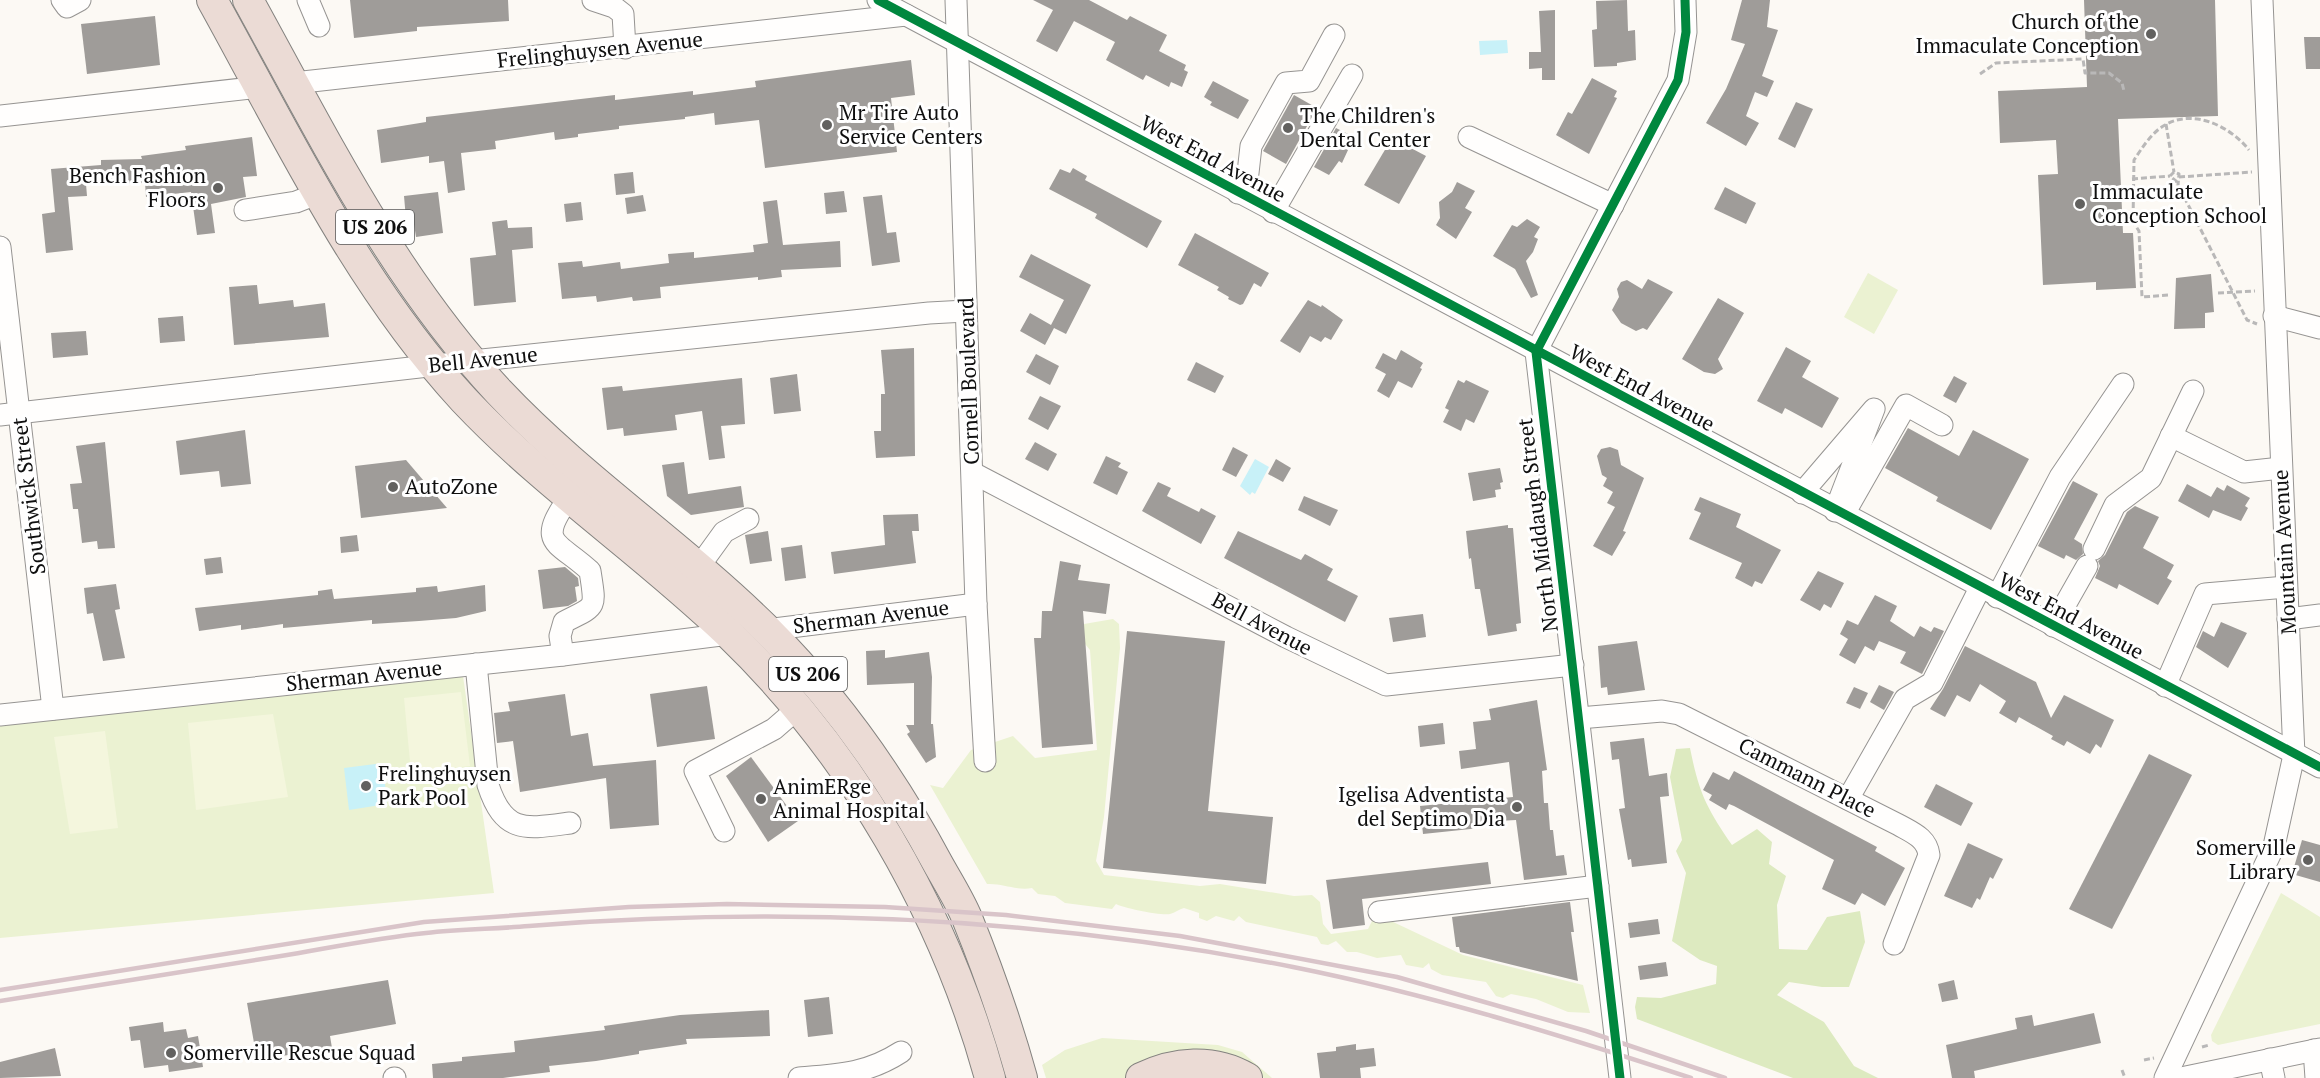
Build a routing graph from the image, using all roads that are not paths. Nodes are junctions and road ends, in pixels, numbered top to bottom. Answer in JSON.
{"nodes":[{"id":1,"x":62,"y":0,"type":"edge"},
{"id":2,"x":80,"y":0,"type":"edge"},
{"id":3,"x":212,"y":0,"type":"edge"},
{"id":4,"x":248,"y":0,"type":"edge"},
{"id":5,"x":308,"y":0,"type":"edge"},
{"id":6,"x":593,"y":0,"type":"edge"},
{"id":7,"x":878,"y":0,"type":"edge"},
{"id":8,"x":956,"y":0,"type":"edge"},
{"id":9,"x":1685,"y":0,"type":"edge"},
{"id":10,"x":2262,"y":0,"type":"edge"},
{"id":11,"x":906,"y":15,"type":"junction"},
{"id":12,"x":319,"y":26,"type":"dead end"},
{"id":13,"x":1334,"y":35,"type":"dead end"},
{"id":14,"x":958,"y":44,"type":"junction"},
{"id":15,"x":625,"y":48,"type":"junction"},
{"id":16,"x":1352,"y":75,"type":"dead end"},
{"id":17,"x":294,"y":84,"type":"junction"},
{"id":18,"x":260,"y":87,"type":"junction"},
{"id":19,"x":0,"y":116,"type":"edge"},
{"id":20,"x":1469,"y":137,"type":"dead end"},
{"id":21,"x":319,"y":193,"type":"junction"},
{"id":22,"x":1238,"y":193,"type":"junction"},
{"id":23,"x":1613,"y":205,"type":"junction"},
{"id":24,"x":245,"y":210,"type":"dead end"},
{"id":25,"x":1274,"y":212,"type":"junction"},
{"id":26,"x":0,"y":248,"type":"edge"},
{"id":27,"x":966,"y":311,"type":"junction"},
{"id":28,"x":2266,"y":320,"type":"junction"},
{"id":29,"x":2320,"y":328,"type":"edge"},
{"id":30,"x":1536,"y":352,"type":"junction"},
{"id":31,"x":472,"y":361,"type":"junction"},
{"id":32,"x":434,"y":365,"type":"junction"},
{"id":33,"x":2123,"y":384,"type":"dead end"},
{"id":34,"x":2193,"y":391,"type":"dead end"},
{"id":35,"x":10,"y":414,"type":"edge"},
{"id":36,"x":1942,"y":425,"type":"dead end"},
{"id":37,"x":2171,"y":436,"type":"junction"},
{"id":38,"x":2281,"y":468,"type":"junction"},
{"id":39,"x":973,"y":473,"type":"junction"},
{"id":40,"x":1802,"y":494,"type":"junction"},
{"id":41,"x":569,"y":498,"type":"junction"},
{"id":42,"x":1839,"y":513,"type":"junction"},
{"id":43,"x":748,"y":519,"type":"dead end"},
{"id":44,"x":698,"y":568,"type":"junction"},
{"id":45,"x":2286,"y":587,"type":"junction"},
{"id":46,"x":1989,"y":592,"type":"junction"},
{"id":47,"x":976,"y":604,"type":"junction"},
{"id":48,"x":2320,"y":615,"type":"edge"},
{"id":49,"x":2288,"y":619,"type":"junction"},
{"id":50,"x":2053,"y":626,"type":"junction"},
{"id":51,"x":766,"y":630,"type":"junction"},
{"id":52,"x":729,"y":634,"type":"junction"},
{"id":53,"x":562,"y":655,"type":"junction"},
{"id":54,"x":476,"y":664,"type":"junction"},
{"id":55,"x":1573,"y":664,"type":"junction"},
{"id":56,"x":2165,"y":686,"type":"junction"},
{"id":57,"x":53,"y":709,"type":"junction"},
{"id":58,"x":797,"y":709,"type":"junction"},
{"id":59,"x":0,"y":715,"type":"edge"},
{"id":60,"x":1579,"y":718,"type":"junction"},
{"id":61,"x":2294,"y":755,"type":"junction"},
{"id":62,"x":985,"y":761,"type":"dead end"},
{"id":63,"x":2320,"y":767,"type":"edge"},
{"id":64,"x":1848,"y":799,"type":"junction"},
{"id":65,"x":570,"y":823,"type":"dead end"},
{"id":66,"x":724,"y":831,"type":"dead end"},
{"id":67,"x":1598,"y":886,"type":"junction"},
{"id":68,"x":1379,"y":912,"type":"dead end"},
{"id":69,"x":1894,"y":944,"type":"dead end"},
{"id":70,"x":2317,"y":1050,"type":"edge"},
{"id":71,"x":901,"y":1052,"type":"dead end"},
{"id":72,"x":2272,"y":1069,"type":"edge"},
{"id":73,"x":799,"y":1078,"type":"edge"},
{"id":74,"x":990,"y":1078,"type":"edge"},
{"id":75,"x":1022,"y":1078,"type":"edge"},
{"id":76,"x":1141,"y":1078,"type":"edge"},
{"id":77,"x":1247,"y":1078,"type":"edge"},
{"id":78,"x":1620,"y":1078,"type":"edge"},
{"id":79,"x":2165,"y":1078,"type":"edge"},
{"id":80,"x":2181,"y":1078,"type":"edge"},
{"id":81,"x":2316,"y":1078,"type":"edge"}],
"edges":[{"from":1,"to":2,"type":"street"},
{"from":3,"to":18,"type":"highway","number":"US 206"},
{"from":4,"to":17,"type":"highway","number":"US 206"},
{"from":5,"to":12,"type":"street"},
{"from":6,"to":15,"type":"street"},
{"from":7,"to":11,"type":"street","name":"West End Avenue"},
{"from":8,"to":14,"type":"street","name":"Cornell Boulevard"},
{"from":9,"to":23,"type":"street"},
{"from":10,"to":28,"type":"street","name":"Mountain Avenue"},
{"from":11,"to":14,"type":"street","name":"West End Avenue"},
{"from":11,"to":15,"type":"street","name":"Frelinghuysen Avenue"},
{"from":13,"to":22,"type":"street"},
{"from":14,"to":22,"type":"street","name":"West End Avenue"},
{"from":14,"to":27,"type":"street","name":"Cornell Boulevard"},
{"from":15,"to":17,"type":"street","name":"Frelinghuysen Avenue"},
{"from":16,"to":25,"type":"street"},
{"from":17,"to":31,"type":"highway","number":"US 206"},
{"from":18,"to":19,"type":"street"},
{"from":18,"to":21,"type":"highway","number":"US 206"},
{"from":20,"to":23,"type":"street"},
{"from":21,"to":24,"type":"street"},
{"from":21,"to":32,"type":"highway","number":"US 206"},
{"from":22,"to":25,"type":"street","name":"West End Avenue"},
{"from":23,"to":30,"type":"street"},
{"from":25,"to":30,"type":"street","name":"West End Avenue"},
{"from":26,"to":35,"type":"street","name":"Southwick Street"},
{"from":27,"to":31,"type":"street","name":"Bell Avenue"},
{"from":27,"to":39,"type":"street","name":"Cornell Boulevard"},
{"from":28,"to":29,"type":"street"},
{"from":28,"to":38,"type":"street","name":"Mountain Avenue"},
{"from":30,"to":40,"type":"street","name":"West End Avenue"},
{"from":30,"to":55,"type":"street","name":"North Middaugh Street"},
{"from":31,"to":32,"type":"street","name":"Bell Avenue"},
{"from":31,"to":44,"type":"highway","number":"US 206"},
{"from":32,"to":35,"type":"street","name":"Bell Avenue"},
{"from":32,"to":41,"type":"highway","number":"US 206"},
{"from":33,"to":46,"type":"street"},
{"from":34,"to":37,"type":"street"},
{"from":35,"to":57,"type":"street","name":"Southwick Street"},
{"from":36,"to":42,"type":"street"},
{"from":37,"to":38,"type":"street"},
{"from":37,"to":50,"type":"street"},
{"from":38,"to":45,"type":"street","name":"Mountain Avenue"},
{"from":39,"to":47,"type":"street","name":"Cornell Boulevard"},
{"from":39,"to":55,"type":"street","name":"Bell Avenue"},
{"from":40,"to":42,"type":"street","name":"West End Avenue"},
{"from":40,"to":42,"type":"street"},
{"from":41,"to":52,"type":"highway","number":"US 206"},
{"from":41,"to":53,"type":"street"},
{"from":42,"to":46,"type":"street","name":"West End Avenue"},
{"from":43,"to":44,"type":"street"},
{"from":44,"to":51,"type":"highway","number":"US 206"},
{"from":45,"to":49,"type":"street","name":"Mountain Avenue"},
{"from":45,"to":56,"type":"street"},
{"from":46,"to":50,"type":"street","name":"West End Avenue"},
{"from":46,"to":64,"type":"street"},
{"from":47,"to":51,"type":"street","name":"Sherman Avenue"},
{"from":47,"to":62,"type":"street","name":"Cornell Boulevard"},
{"from":48,"to":49,"type":"street"},
{"from":49,"to":61,"type":"street","name":"Mountain Avenue"},
{"from":50,"to":56,"type":"street","name":"West End Avenue"},
{"from":51,"to":75,"type":"highway","number":"US 206"},
{"from":52,"to":53,"type":"street","name":"Sherman Avenue"},
{"from":52,"to":58,"type":"highway","number":"US 206"},
{"from":53,"to":54,"type":"street","name":"Sherman Avenue"},
{"from":54,"to":57,"type":"street","name":"Sherman Avenue"},
{"from":54,"to":65,"type":"street"},
{"from":55,"to":60,"type":"street","name":"North Middaugh Street"},
{"from":56,"to":61,"type":"street","name":"West End Avenue"},
{"from":57,"to":59,"type":"street","name":"Sherman Avenue"},
{"from":58,"to":66,"type":"street"},
{"from":58,"to":74,"type":"highway","number":"US 206"},
{"from":60,"to":64,"type":"street","name":"Cammann Place"},
{"from":60,"to":67,"type":"street","name":"North Middaugh Street"},
{"from":61,"to":63,"type":"street","name":"West End Avenue"},
{"from":61,"to":79,"type":"street","name":"Mountain Avenue"},
{"from":64,"to":69,"type":"street","name":"Cammann Place"},
{"from":67,"to":68,"type":"street"},
{"from":67,"to":78,"type":"street","name":"North Middaugh Street"},
{"from":70,"to":72,"type":"street"},
{"from":70,"to":81,"type":"street"},
{"from":71,"to":73,"type":"street"},
{"from":72,"to":80,"type":"street"},
{"from":76,"to":77,"type":"highway"}]}
